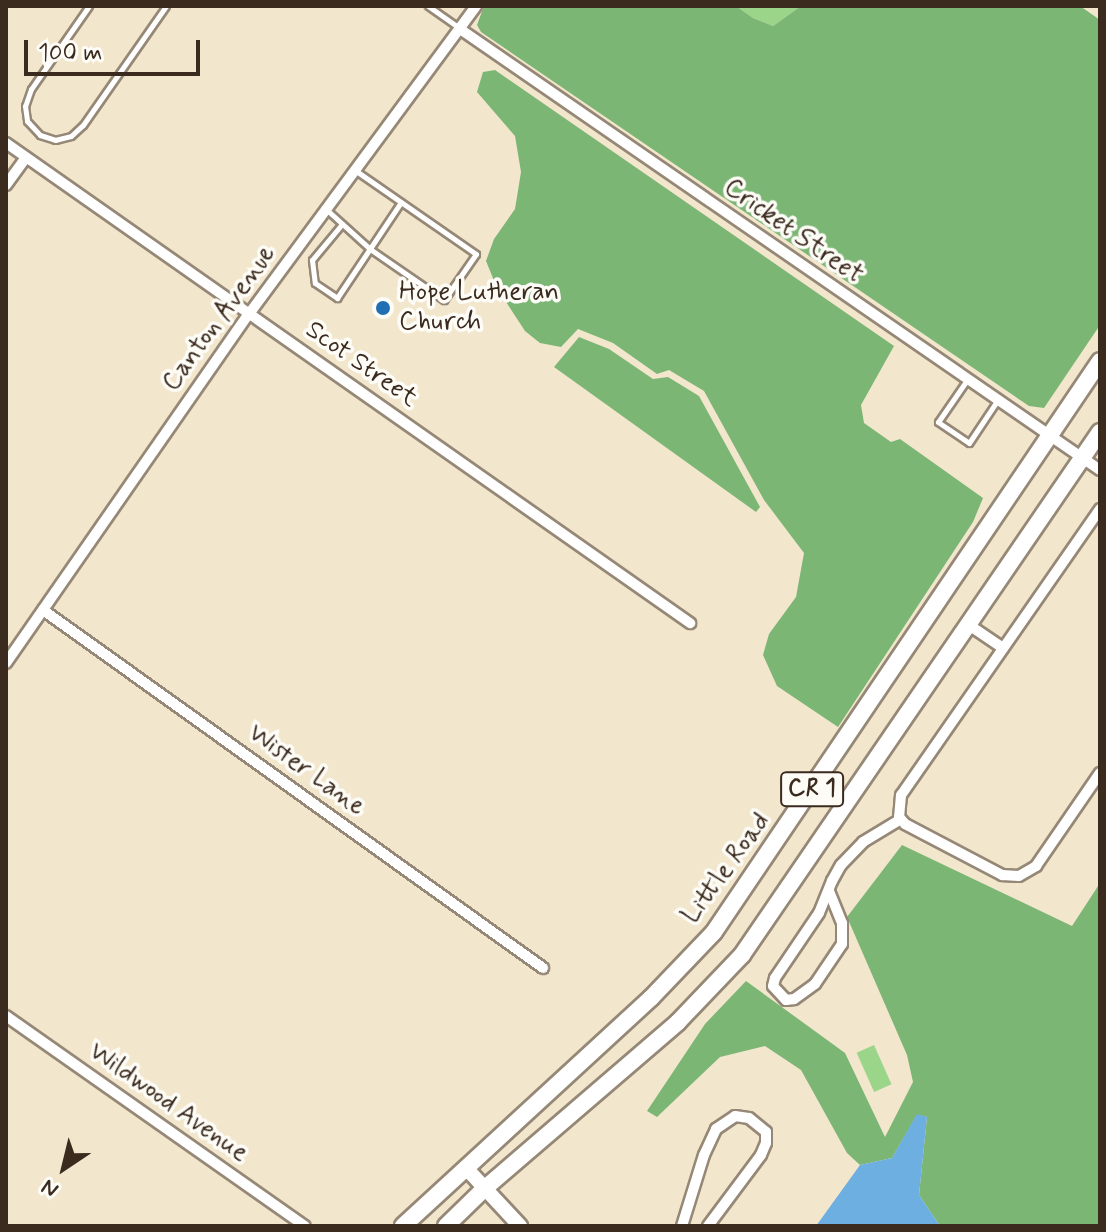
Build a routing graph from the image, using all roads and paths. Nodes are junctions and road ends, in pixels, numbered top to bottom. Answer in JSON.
{"nodes":[{"id":1,"x":89,"y":6,"type":"edge"},
{"id":2,"x":166,"y":6,"type":"edge"},
{"id":3,"x":428,"y":6,"type":"edge"},
{"id":4,"x":476,"y":6,"type":"edge"},
{"id":5,"x":460,"y":29,"type":"junction"},
{"id":6,"x":6,"y":143,"type":"edge"},
{"id":7,"x":26,"y":157,"type":"junction"},
{"id":8,"x":355,"y":170,"type":"junction"},
{"id":9,"x":6,"y":185,"type":"edge"},
{"id":10,"x":401,"y":202,"type":"junction"},
{"id":11,"x":327,"y":210,"type":"junction"},
{"id":12,"x":342,"y":224,"type":"junction"},
{"id":13,"x":370,"y":249,"type":"junction"},
{"id":14,"x":249,"y":314,"type":"junction"},
{"id":15,"x":1100,"y":361,"type":"edge"},
{"id":16,"x":968,"y":379,"type":"junction"},
{"id":17,"x":998,"y":400,"type":"junction"},
{"id":18,"x":1100,"y":432,"type":"edge"},
{"id":19,"x":1049,"y":436,"type":"junction"},
{"id":20,"x":1082,"y":458,"type":"junction"},
{"id":21,"x":1100,"y":470,"type":"edge"},
{"id":22,"x":1100,"y":509,"type":"edge"},
{"id":23,"x":43,"y":610,"type":"junction"},
{"id":24,"x":690,"y":623,"type":"dead end"},
{"id":25,"x":969,"y":625,"type":"junction"},
{"id":26,"x":1003,"y":648,"type":"junction"},
{"id":27,"x":6,"y":663,"type":"edge"},
{"id":28,"x":1100,"y":773,"type":"edge"},
{"id":29,"x":901,"y":819,"type":"junction"},
{"id":30,"x":829,"y":891,"type":"junction"},
{"id":31,"x":543,"y":968,"type":"dead end"},
{"id":32,"x":6,"y":1016,"type":"edge"},
{"id":33,"x":467,"y":1169,"type":"junction"},
{"id":34,"x":484,"y":1189,"type":"junction"},
{"id":35,"x":305,"y":1226,"type":"edge"},
{"id":36,"x":403,"y":1226,"type":"edge"},
{"id":37,"x":446,"y":1226,"type":"edge"},
{"id":38,"x":520,"y":1226,"type":"edge"},
{"id":39,"x":682,"y":1226,"type":"edge"},
{"id":40,"x":708,"y":1226,"type":"edge"}],
"edges":[{"from":1,"to":2,"type":"lane"},
{"from":3,"to":5,"type":"lane"},
{"from":4,"to":5,"type":"street","name":"Canton Avenue"},
{"from":5,"to":8,"type":"street","name":"Canton Avenue"},
{"from":5,"to":16,"type":"street","name":"Cricket Street"},
{"from":6,"to":7,"type":"street","name":"Scot Street"},
{"from":7,"to":9,"type":"street"},
{"from":7,"to":14,"type":"street","name":"Scot Street"},
{"from":8,"to":10,"type":"lane"},
{"from":8,"to":11,"type":"street","name":"Canton Avenue"},
{"from":10,"to":13,"type":"lane"},
{"from":10,"to":13,"type":"lane"},
{"from":11,"to":12,"type":"lane"},
{"from":11,"to":14,"type":"street","name":"Canton Avenue"},
{"from":12,"to":13,"type":"lane"},
{"from":12,"to":13,"type":"lane"},
{"from":14,"to":23,"type":"street","name":"Canton Avenue"},
{"from":14,"to":24,"type":"street","name":"Scot Street"},
{"from":15,"to":19,"type":"main road","name":"Little Road","number":"CR 1"},
{"from":16,"to":17,"type":"street","name":"Cricket Street"},
{"from":16,"to":17,"type":"lane"},
{"from":17,"to":19,"type":"street","name":"Cricket Street"},
{"from":18,"to":20,"type":"main road","number":"CR 1"},
{"from":19,"to":20,"type":"street","name":"Cricket Street"},
{"from":19,"to":33,"type":"main road","name":"Little Road","number":"CR 1"},
{"from":20,"to":21,"type":"street","name":"Cricket Street"},
{"from":20,"to":25,"type":"main road","number":"CR 1"},
{"from":22,"to":26,"type":"street"},
{"from":23,"to":27,"type":"street","name":"Canton Avenue"},
{"from":23,"to":31,"type":"street","name":"Wister Lane"},
{"from":25,"to":26,"type":"street"},
{"from":25,"to":34,"type":"main road","number":"CR 1"},
{"from":26,"to":29,"type":"street"},
{"from":28,"to":29,"type":"street"},
{"from":29,"to":30,"type":"street"},
{"from":30,"to":30,"type":"street"},
{"from":32,"to":35,"type":"street","name":"Wildwood Avenue"},
{"from":33,"to":34,"type":"street"},
{"from":33,"to":36,"type":"main road","name":"Little Road","number":"CR 1"},
{"from":34,"to":37,"type":"main road","number":"CR 1"},
{"from":34,"to":38,"type":"street"},
{"from":39,"to":40,"type":"street"}]}
